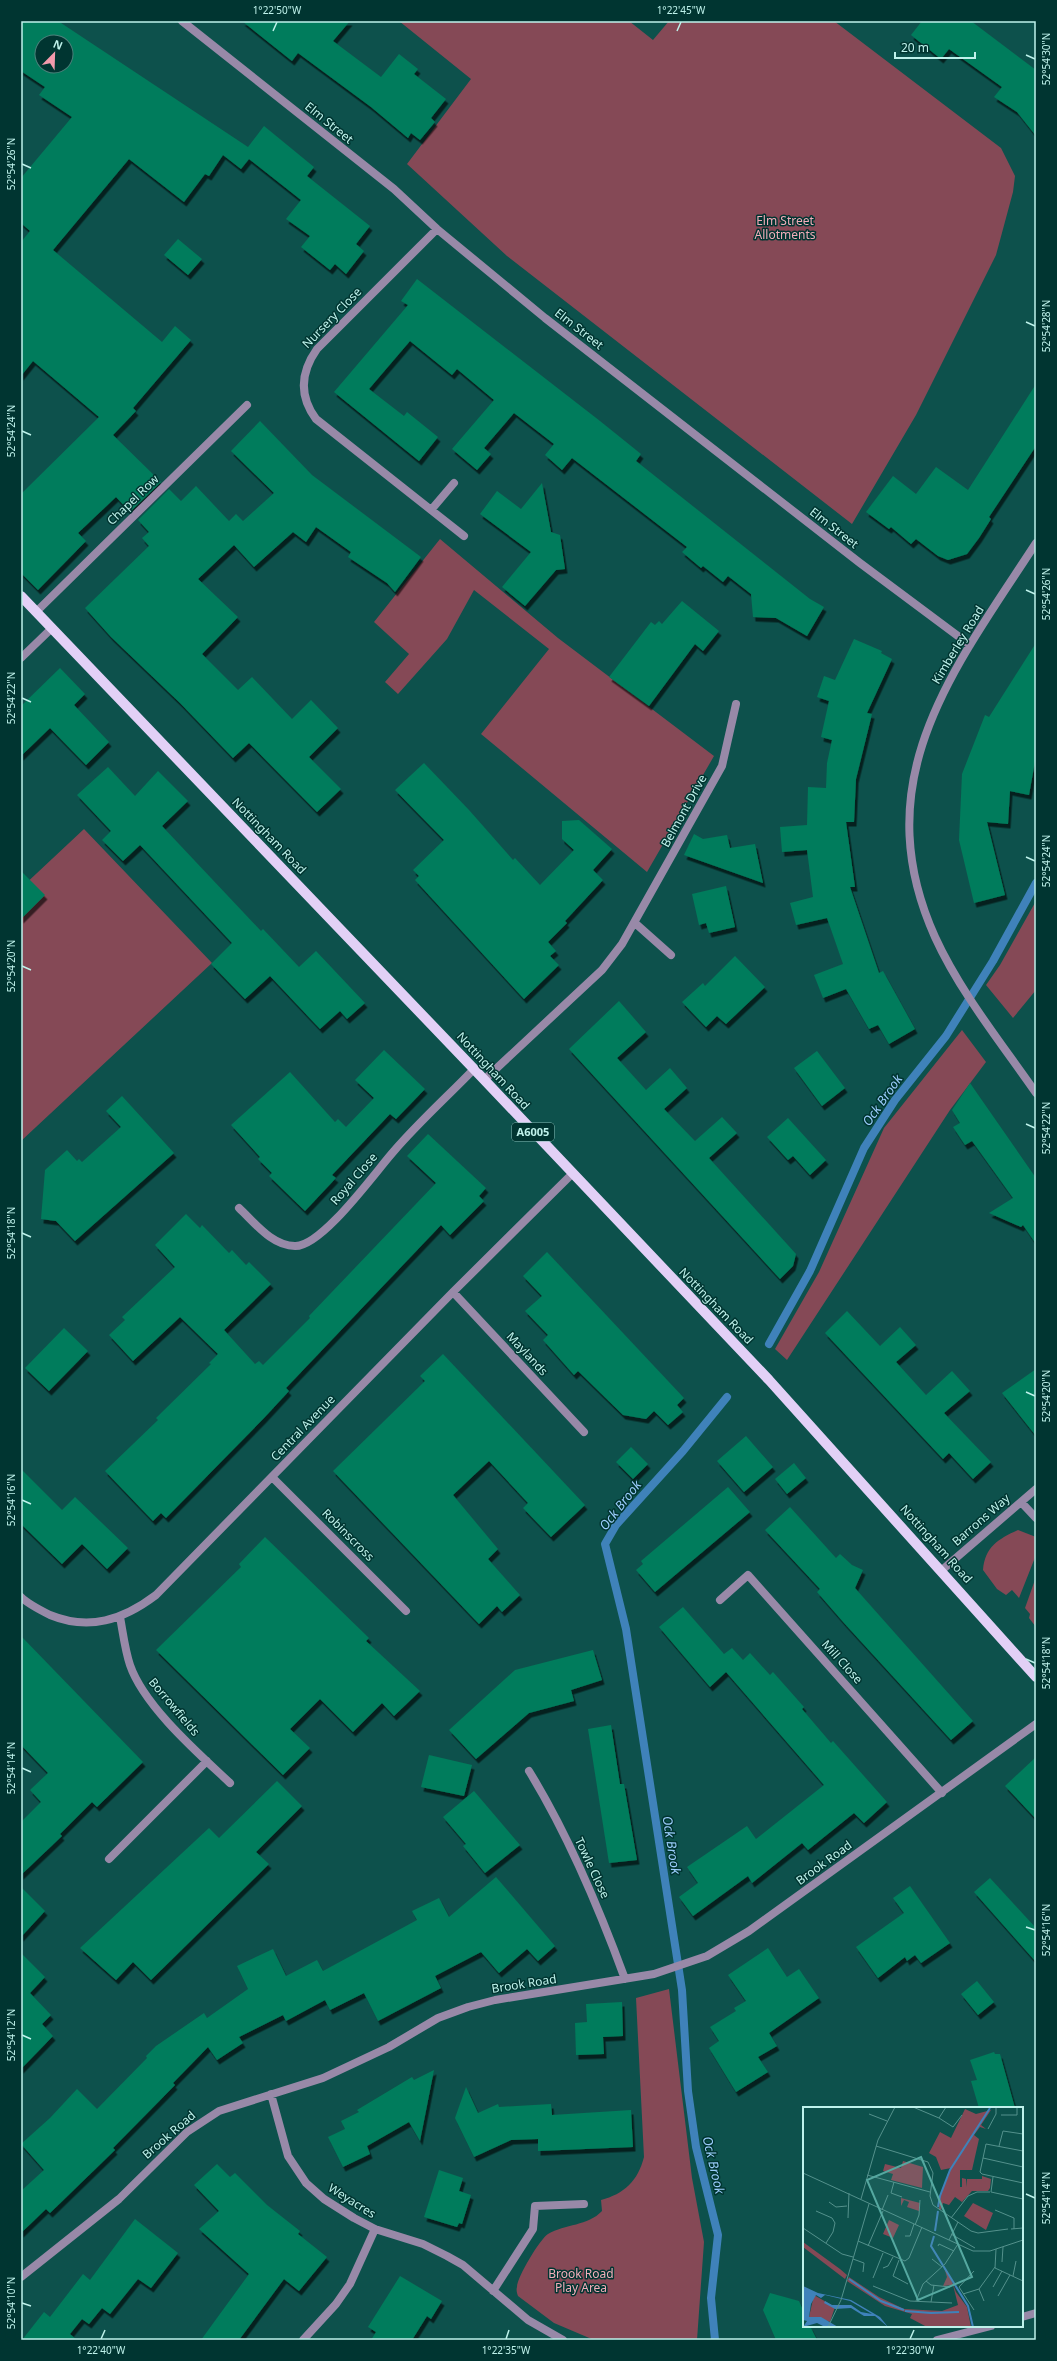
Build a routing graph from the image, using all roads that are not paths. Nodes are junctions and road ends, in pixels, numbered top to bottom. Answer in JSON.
{"nodes":[{"id":1,"x":182,"y":21,"type":"edge"},
{"id":2,"x":437,"y":229,"type":"junction"},
{"id":3,"x":247,"y":405,"type":"dead end"},
{"id":4,"x":454,"y":483,"type":"dead end"},
{"id":5,"x":431,"y":510,"type":"junction"},
{"id":6,"x":464,"y":536,"type":"dead end"},
{"id":7,"x":1036,"y":543,"type":"edge"},
{"id":8,"x":21,"y":596,"type":"edge"},
{"id":9,"x":36,"y":612,"type":"junction"},
{"id":10,"x":52,"y":628,"type":"junction"},
{"id":11,"x":970,"y":645,"type":"junction"},
{"id":12,"x":21,"y":658,"type":"edge"},
{"id":13,"x":736,"y":704,"type":"dead end"},
{"id":14,"x":635,"y":924,"type":"junction"},
{"id":15,"x":671,"y":955,"type":"dead end"},
{"id":16,"x":474,"y":1068,"type":"junction"},
{"id":17,"x":484,"y":1080,"type":"junction"},
{"id":18,"x":1036,"y":1093,"type":"edge"},
{"id":19,"x":572,"y":1174,"type":"junction"},
{"id":20,"x":239,"y":1208,"type":"dead end"},
{"id":21,"x":452,"y":1292,"type":"junction"},
{"id":22,"x":584,"y":1432,"type":"dead end"},
{"id":23,"x":272,"y":1477,"type":"junction"},
{"id":24,"x":1036,"y":1489,"type":"edge"},
{"id":25,"x":1021,"y":1502,"type":"junction"},
{"id":26,"x":1036,"y":1518,"type":"edge"},
{"id":27,"x":942,"y":1570,"type":"junction"},
{"id":28,"x":21,"y":1597,"type":"edge"},
{"id":29,"x":720,"y":1600,"type":"dead end"},
{"id":30,"x":406,"y":1611,"type":"dead end"},
{"id":31,"x":120,"y":1617,"type":"junction"},
{"id":32,"x":1036,"y":1677,"type":"edge"},
{"id":33,"x":1036,"y":1724,"type":"edge"},
{"id":34,"x":207,"y":1761,"type":"junction"},
{"id":35,"x":529,"y":1771,"type":"dead end"},
{"id":36,"x":230,"y":1783,"type":"dead end"},
{"id":37,"x":942,"y":1793,"type":"junction"},
{"id":38,"x":109,"y":1859,"type":"dead end"},
{"id":39,"x":625,"y":1979,"type":"junction"},
{"id":40,"x":271,"y":2094,"type":"junction"},
{"id":41,"x":584,"y":2204,"type":"dead end"},
{"id":42,"x":375,"y":2229,"type":"junction"},
{"id":43,"x":21,"y":2277,"type":"edge"},
{"id":44,"x":493,"y":2291,"type":"junction"},
{"id":45,"x":1036,"y":2313,"type":"edge"},
{"id":46,"x":1023,"y":2317,"type":"edge"},
{"id":47,"x":987,"y":2327,"type":"edge"},
{"id":48,"x":303,"y":2340,"type":"edge"},
{"id":49,"x":563,"y":2340,"type":"edge"},
{"id":50,"x":937,"y":2340,"type":"edge"}],
"edges":[{"from":1,"to":2,"type":"street","name":"Elm Street"},
{"from":2,"to":5,"type":"street","name":"Nursery Close"},
{"from":2,"to":11,"type":"street","name":"Elm Street"},
{"from":3,"to":9,"type":"street","name":"Chapel Row"},
{"from":4,"to":5,"type":"street"},
{"from":5,"to":6,"type":"street","name":"Nursery Close"},
{"from":7,"to":11,"type":"street","name":"Kimberley Road"},
{"from":8,"to":9,"type":"main road","name":"Nottingham Road","number":"A6005"},
{"from":9,"to":10,"type":"main road","name":"Nottingham Road","number":"A6005"},
{"from":10,"to":12,"type":"street"},
{"from":10,"to":16,"type":"main road","name":"Nottingham Road","number":"A6005"},
{"from":11,"to":18,"type":"street","name":"Kimberley Road"},
{"from":13,"to":14,"type":"street","name":"Belmont Drive"},
{"from":14,"to":15,"type":"street"},
{"from":14,"to":17,"type":"street","name":"Belmont Drive"},
{"from":16,"to":17,"type":"main road","name":"Nottingham Road","number":"A6005"},
{"from":16,"to":20,"type":"street","name":"Royal Close"},
{"from":17,"to":19,"type":"main road","name":"Nottingham Road","number":"A6005"},
{"from":19,"to":21,"type":"street","name":"Central Avenue"},
{"from":19,"to":27,"type":"main road","name":"Nottingham Road","number":"A6005"},
{"from":21,"to":22,"type":"street","name":"Maylands"},
{"from":21,"to":23,"type":"street","name":"Central Avenue"},
{"from":23,"to":30,"type":"street","name":"Robinscross"},
{"from":23,"to":31,"type":"street","name":"Central Avenue"},
{"from":24,"to":25,"type":"street","name":"Barrons Way"},
{"from":25,"to":26,"type":"street"},
{"from":25,"to":27,"type":"street","name":"Barrons Way"},
{"from":27,"to":32,"type":"main road","name":"Nottingham Road","number":"A6005"},
{"from":28,"to":31,"type":"street","name":"Central Avenue"},
{"from":29,"to":37,"type":"street","name":"Mill Close"},
{"from":31,"to":34,"type":"street","name":"Borrowfields"},
{"from":33,"to":37,"type":"street","name":"Brook Road"},
{"from":34,"to":36,"type":"street","name":"Borrowfields"},
{"from":34,"to":38,"type":"street"},
{"from":35,"to":39,"type":"street","name":"Towle Close"},
{"from":37,"to":39,"type":"street","name":"Brook Road"},
{"from":39,"to":40,"type":"street","name":"Brook Road"},
{"from":40,"to":42,"type":"street","name":"Weyacres"},
{"from":40,"to":43,"type":"street","name":"Brook Road"},
{"from":41,"to":44,"type":"street"},
{"from":42,"to":44,"type":"street","name":"Weyacres"},
{"from":42,"to":48,"type":"street"},
{"from":44,"to":49,"type":"street","name":"Weyacres"},
{"from":45,"to":46,"type":"street"},
{"from":47,"to":50,"type":"street"}]}
